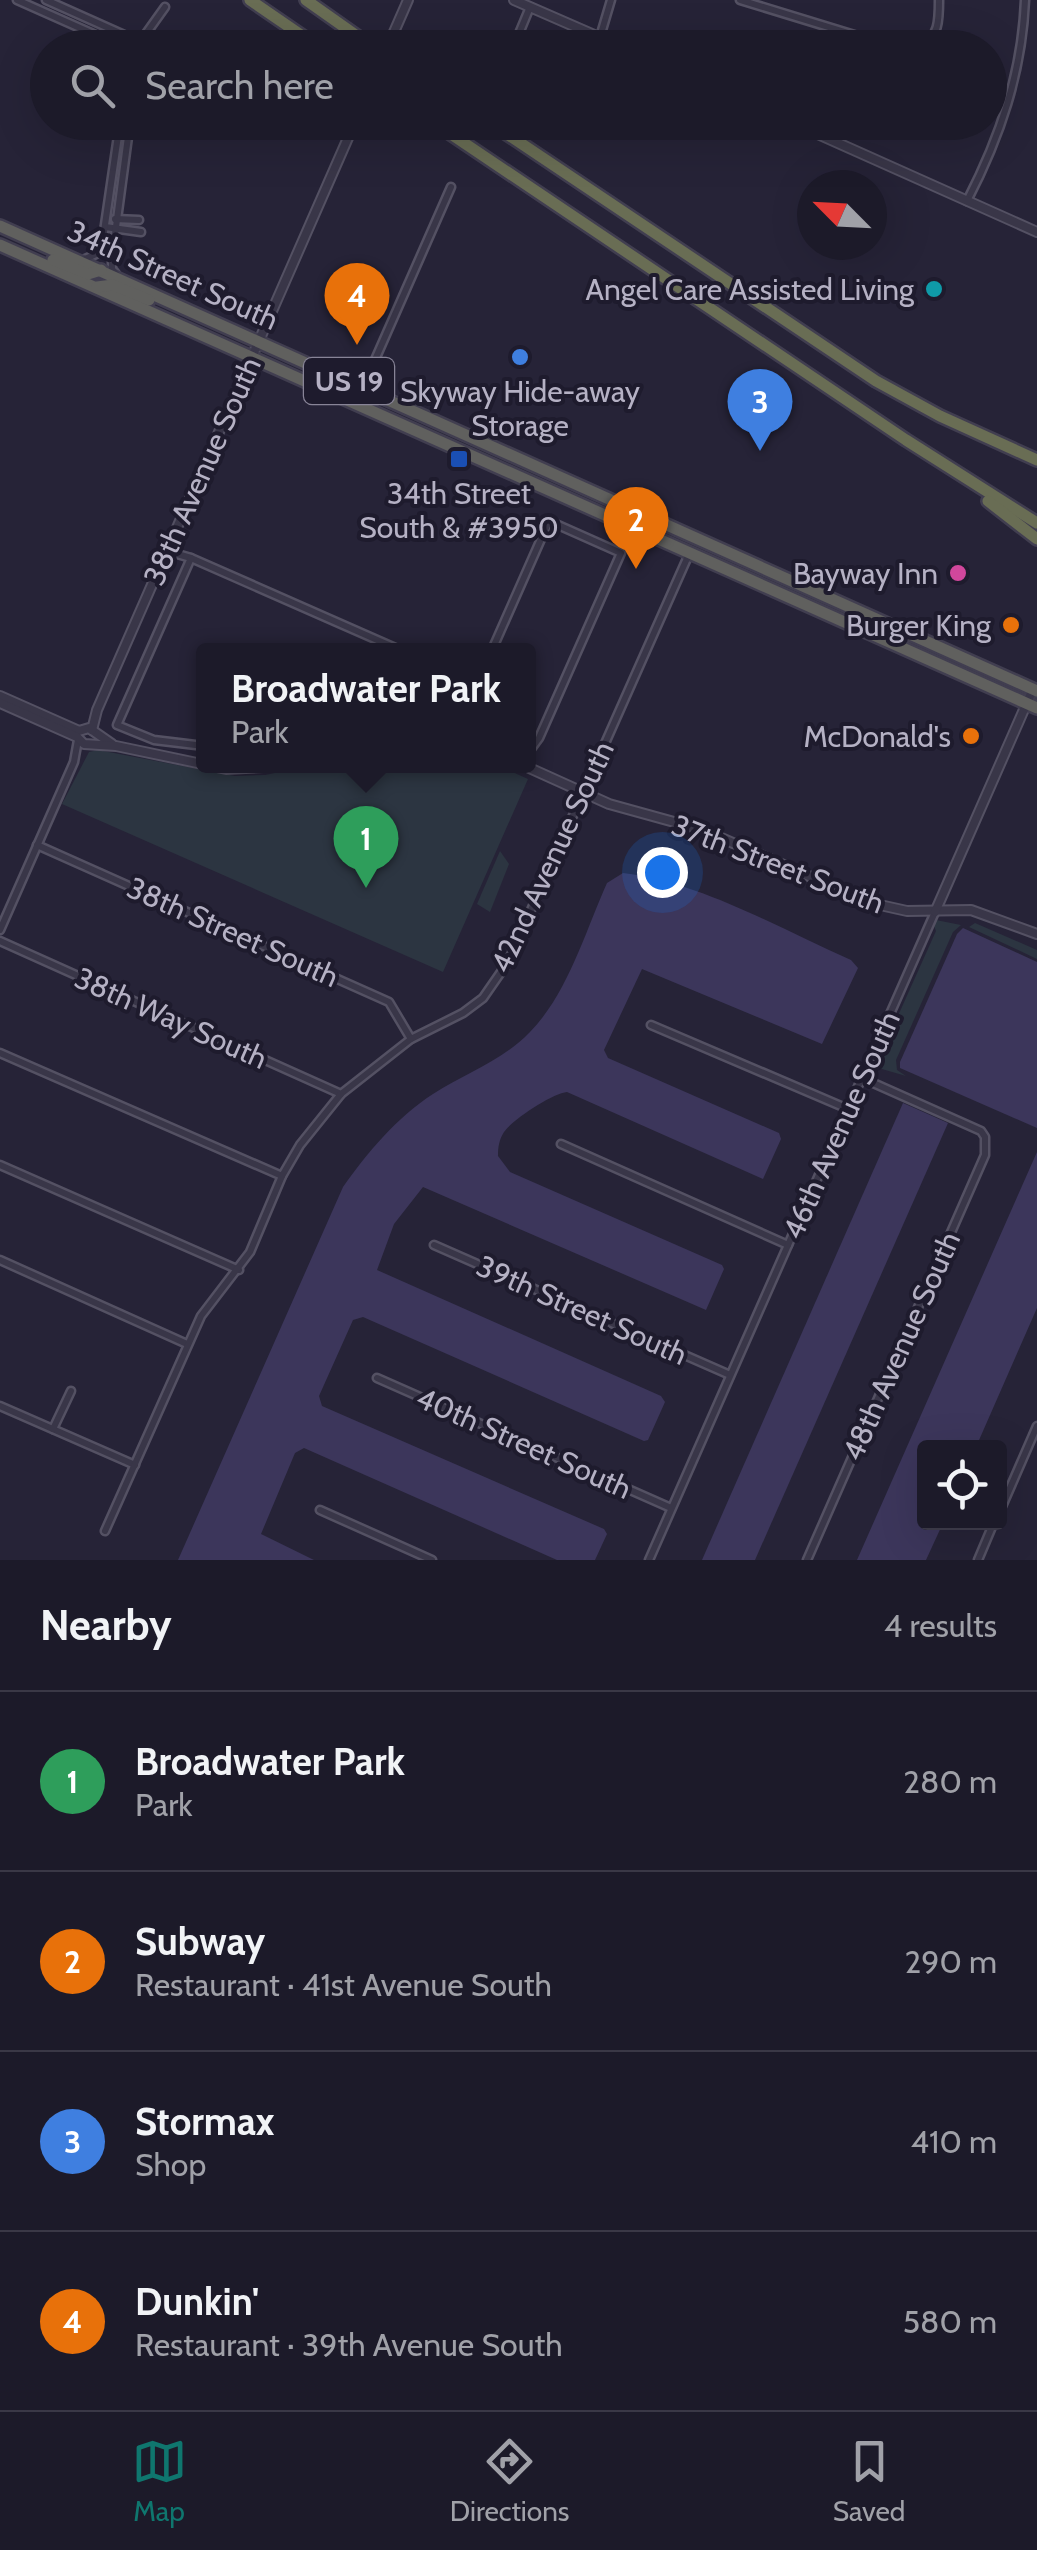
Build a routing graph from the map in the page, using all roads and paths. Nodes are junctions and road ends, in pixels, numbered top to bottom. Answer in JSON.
{"nodes":[{"id":1,"x":17,"y":0,"type":"edge"},
{"id":2,"x":46,"y":0,"type":"edge"},
{"id":3,"x":250,"y":0,"type":"edge"},
{"id":4,"x":306,"y":0,"type":"edge"},
{"id":5,"x":408,"y":0,"type":"edge"},
{"id":6,"x":514,"y":0,"type":"edge"},
{"id":7,"x":611,"y":0,"type":"edge"},
{"id":8,"x":740,"y":0,"type":"edge"},
{"id":9,"x":939,"y":0,"type":"edge"},
{"id":10,"x":1024,"y":0,"type":"edge"},
{"id":11,"x":165,"y":6,"type":"dead end"},
{"id":12,"x":530,"y":7,"type":"junction"},
{"id":13,"x":86,"y":30,"type":"edge"},
{"id":14,"x":109,"y":30,"type":"edge"},
{"id":15,"x":150,"y":30,"type":"edge"},
{"id":16,"x":294,"y":30,"type":"edge"},
{"id":17,"x":347,"y":30,"type":"edge"},
{"id":18,"x":395,"y":30,"type":"edge"},
{"id":19,"x":520,"y":30,"type":"edge"},
{"id":20,"x":584,"y":30,"type":"edge"},
{"id":21,"x":602,"y":30,"type":"edge"},
{"id":22,"x":838,"y":30,"type":"edge"},
{"id":23,"x":937,"y":30,"type":"edge"},
{"id":24,"x":1007,"y":106,"type":"edge"},
{"id":25,"x":118,"y":140,"type":"edge"},
{"id":26,"x":128,"y":140,"type":"edge"},
{"id":27,"x":347,"y":140,"type":"edge"},
{"id":28,"x":460,"y":140,"type":"edge"},
{"id":29,"x":517,"y":140,"type":"edge"},
{"id":30,"x":831,"y":140,"type":"edge"},
{"id":31,"x":996,"y":140,"type":"edge"},
{"id":32,"x":451,"y":187,"type":"dead end"},
{"id":33,"x":966,"y":201,"type":"junction"},
{"id":34,"x":139,"y":220,"type":"dead end"},
{"id":35,"x":106,"y":223,"type":"junction"},
{"id":36,"x":117,"y":223,"type":"junction"},
{"id":37,"x":0,"y":226,"type":"edge"},
{"id":38,"x":141,"y":232,"type":"dead end"},
{"id":39,"x":1037,"y":232,"type":"edge"},
{"id":40,"x":0,"y":244,"type":"edge"},
{"id":41,"x":21,"y":254,"type":"junction"},
{"id":42,"x":79,"y":260,"type":"junction"},
{"id":43,"x":101,"y":270,"type":"junction"},
{"id":44,"x":120,"y":278,"type":"junction"},
{"id":45,"x":97,"y":287,"type":"junction"},
{"id":46,"x":187,"y":308,"type":"junction"},
{"id":47,"x":260,"y":341,"type":"junction"},
{"id":48,"x":253,"y":356,"type":"junction"},
{"id":49,"x":363,"y":388,"type":"junction"},
{"id":50,"x":402,"y":422,"type":"junction"},
{"id":51,"x":458,"y":430,"type":"junction"},
{"id":52,"x":453,"y":445,"type":"junction"},
{"id":53,"x":514,"y":455,"type":"junction"},
{"id":54,"x":1037,"y":460,"type":"edge"},
{"id":55,"x":942,"y":464,"type":"junction"},
{"id":56,"x":1037,"y":522,"type":"edge"},
{"id":57,"x":696,"y":539,"type":"junction"},
{"id":58,"x":1037,"y":539,"type":"edge"},
{"id":59,"x":167,"y":551,"type":"junction"},
{"id":60,"x":690,"y":553,"type":"junction"},
{"id":61,"x":191,"y":558,"type":"junction"},
{"id":62,"x":866,"y":615,"type":"junction"},
{"id":63,"x":831,"y":616,"type":"junction"},
{"id":64,"x":898,"y":629,"type":"junction"},
{"id":65,"x":861,"y":630,"type":"junction"},
{"id":66,"x":384,"y":643,"type":"edge"},
{"id":67,"x":495,"y":643,"type":"edge"},
{"id":68,"x":1035,"y":690,"type":"edge"},
{"id":69,"x":0,"y":699,"type":"edge"},
{"id":70,"x":1032,"y":706,"type":"edge"},
{"id":71,"x":85,"y":736,"type":"junction"},
{"id":72,"x":536,"y":740,"type":"edge"},
{"id":73,"x":196,"y":744,"type":"edge"},
{"id":74,"x":196,"y":763,"type":"edge"},
{"id":75,"x":536,"y":771,"type":"edge"},
{"id":76,"x":584,"y":792,"type":"junction"},
{"id":77,"x":37,"y":845,"type":"junction"},
{"id":78,"x":936,"y":912,"type":"junction"},
{"id":79,"x":0,"y":930,"type":"edge"},
{"id":80,"x":1037,"y":934,"type":"edge"},
{"id":81,"x":0,"y":941,"type":"edge"},
{"id":82,"x":651,"y":1025,"type":"dead end"},
{"id":83,"x":411,"y":1039,"type":"junction"},
{"id":84,"x":0,"y":1052,"type":"edge"},
{"id":85,"x":862,"y":1078,"type":"junction"},
{"id":86,"x":341,"y":1094,"type":"junction"},
{"id":87,"x":848,"y":1109,"type":"junction"},
{"id":88,"x":561,"y":1144,"type":"dead end"},
{"id":89,"x":0,"y":1165,"type":"edge"},
{"id":90,"x":282,"y":1176,"type":"junction"},
{"id":91,"x":434,"y":1245,"type":"dead end"},
{"id":92,"x":788,"y":1245,"type":"junction"},
{"id":93,"x":0,"y":1260,"type":"edge"},
{"id":94,"x":239,"y":1270,"type":"junction"},
{"id":95,"x":188,"y":1344,"type":"junction"},
{"id":96,"x":730,"y":1376,"type":"junction"},
{"id":97,"x":377,"y":1378,"type":"dead end"},
{"id":98,"x":71,"y":1390,"type":"dead end"},
{"id":99,"x":0,"y":1406,"type":"edge"},
{"id":100,"x":1037,"y":1426,"type":"edge"},
{"id":101,"x":53,"y":1430,"type":"junction"},
{"id":102,"x":135,"y":1465,"type":"junction"},
{"id":103,"x":1007,"y":1495,"type":"edge"},
{"id":104,"x":672,"y":1508,"type":"junction"},
{"id":105,"x":320,"y":1510,"type":"dead end"},
{"id":106,"x":991,"y":1530,"type":"edge"},
{"id":107,"x":106,"y":1531,"type":"dead end"},
{"id":108,"x":432,"y":1560,"type":"edge"},
{"id":109,"x":649,"y":1560,"type":"edge"},
{"id":110,"x":807,"y":1560,"type":"edge"},
{"id":111,"x":978,"y":1560,"type":"edge"}],
"edges":[{"from":1,"to":13,"type":"street"},
{"from":2,"to":14,"type":"street"},
{"from":3,"to":16,"type":"highway"},
{"from":4,"to":17,"type":"highway"},
{"from":5,"to":18,"type":"street"},
{"from":6,"to":12,"type":"street"},
{"from":7,"to":21,"type":"street"},
{"from":8,"to":22,"type":"street"},
{"from":9,"to":23,"type":"street"},
{"from":10,"to":24,"type":"street"},
{"from":11,"to":15,"type":"street"},
{"from":12,"to":19,"type":"street"},
{"from":12,"to":20,"type":"street"},
{"from":25,"to":35,"type":"street"},
{"from":26,"to":36,"type":"street"},
{"from":27,"to":47,"type":"street","name":"38th Avenue South"},
{"from":28,"to":55,"type":"highway"},
{"from":29,"to":54,"type":"highway"},
{"from":30,"to":33,"type":"street"},
{"from":31,"to":33,"type":"street"},
{"from":32,"to":49,"type":"street"},
{"from":33,"to":39,"type":"street"},
{"from":34,"to":36,"type":"street"},
{"from":35,"to":36,"type":"street"},
{"from":35,"to":42,"type":"street"},
{"from":36,"to":38,"type":"street"},
{"from":36,"to":44,"type":"street"},
{"from":37,"to":42,"type":"highway","name":"34th Street South","number":"US 19"},
{"from":40,"to":41,"type":"highway","name":"34th Street South","number":"US 19"},
{"from":41,"to":43,"type":"highway"},
{"from":41,"to":45,"type":"highway","name":"34th Street South","number":"US 19"},
{"from":42,"to":43,"type":"highway","name":"34th Street South","number":"US 19"},
{"from":43,"to":44,"type":"highway","name":"34th Street South","number":"US 19"},
{"from":44,"to":46,"type":"highway","name":"34th Street South","number":"US 19"},
{"from":45,"to":46,"type":"highway"},
{"from":45,"to":48,"type":"highway","name":"34th Street South","number":"US 19"},
{"from":46,"to":47,"type":"highway","name":"34th Street South","number":"US 19"},
{"from":47,"to":48,"type":"street","name":"38th Avenue South"},
{"from":47,"to":49,"type":"highway","name":"34th Street South","number":"US 19"},
{"from":48,"to":50,"type":"highway","name":"34th Street South","number":"US 19"},
{"from":48,"to":59,"type":"street","name":"38th Avenue South"},
{"from":49,"to":51,"type":"highway","name":"34th Street South","number":"US 19"},
{"from":50,"to":51,"type":"highway"},
{"from":50,"to":52,"type":"highway","name":"34th Street South","number":"US 19"},
{"from":51,"to":53,"type":"highway","name":"34th Street South","number":"US 19"},
{"from":52,"to":53,"type":"highway"},
{"from":52,"to":60,"type":"highway","name":"34th Street South","number":"US 19"},
{"from":53,"to":57,"type":"highway","name":"34th Street South","number":"US 19"},
{"from":55,"to":56,"type":"highway"},
{"from":55,"to":58,"type":"highway"},
{"from":57,"to":60,"type":"street","name":"42nd Avenue South"},
{"from":57,"to":62,"type":"highway","name":"34th Street South","number":"US 19"},
{"from":59,"to":61,"type":"street"},
{"from":59,"to":71,"type":"street","name":"38th Avenue South"},
{"from":60,"to":63,"type":"highway","name":"34th Street South","number":"US 19"},
{"from":60,"to":76,"type":"street","name":"42nd Avenue South"},
{"from":61,"to":66,"type":"street"},
{"from":61,"to":73,"type":"street"},
{"from":62,"to":63,"type":"highway"},
{"from":62,"to":64,"type":"highway","name":"34th Street South","number":"US 19"},
{"from":63,"to":65,"type":"highway","name":"34th Street South","number":"US 19"},
{"from":64,"to":65,"type":"highway"},
{"from":64,"to":68,"type":"highway","name":"34th Street South","number":"US 19"},
{"from":65,"to":70,"type":"highway","name":"34th Street South","number":"US 19"},
{"from":67,"to":72,"type":"street"},
{"from":68,"to":70,"type":"street","name":"46th Avenue South"},
{"from":69,"to":71,"type":"street"},
{"from":70,"to":78,"type":"street","name":"46th Avenue South"},
{"from":71,"to":74,"type":"street"},
{"from":71,"to":77,"type":"street","name":"38th Avenue South"},
{"from":75,"to":76,"type":"street","name":"37th Street South"},
{"from":76,"to":78,"type":"street","name":"37th Street South"},
{"from":76,"to":83,"type":"street","name":"42nd Avenue South"},
{"from":77,"to":79,"type":"street","name":"38th Avenue South"},
{"from":77,"to":83,"type":"street","name":"38th Street South"},
{"from":78,"to":80,"type":"street","name":"37th Street South"},
{"from":78,"to":85,"type":"street","name":"46th Avenue South"},
{"from":81,"to":86,"type":"street","name":"38th Way South"},
{"from":82,"to":87,"type":"street"},
{"from":83,"to":86,"type":"street","name":"42nd Avenue South"},
{"from":84,"to":90,"type":"street"},
{"from":85,"to":87,"type":"street","name":"46th Avenue South"},
{"from":85,"to":110,"type":"street","name":"48th Avenue South"},
{"from":86,"to":90,"type":"street","name":"42nd Avenue South"},
{"from":87,"to":92,"type":"street","name":"46th Avenue South"},
{"from":88,"to":92,"type":"street"},
{"from":89,"to":94,"type":"street"},
{"from":90,"to":94,"type":"street","name":"42nd Avenue South"},
{"from":91,"to":96,"type":"street","name":"39th Street South"},
{"from":92,"to":96,"type":"street","name":"46th Avenue South"},
{"from":93,"to":95,"type":"street"},
{"from":94,"to":95,"type":"street","name":"42nd Avenue South"},
{"from":95,"to":102,"type":"street","name":"42nd Avenue South"},
{"from":96,"to":104,"type":"street","name":"46th Avenue South"},
{"from":97,"to":104,"type":"street","name":"40th Street South"},
{"from":98,"to":101,"type":"street"},
{"from":99,"to":101,"type":"street"},
{"from":100,"to":103,"type":"street"},
{"from":101,"to":102,"type":"street"},
{"from":102,"to":107,"type":"street","name":"42nd Avenue South"},
{"from":104,"to":109,"type":"street","name":"46th Avenue South"},
{"from":105,"to":108,"type":"street"},
{"from":106,"to":111,"type":"street"}]}
